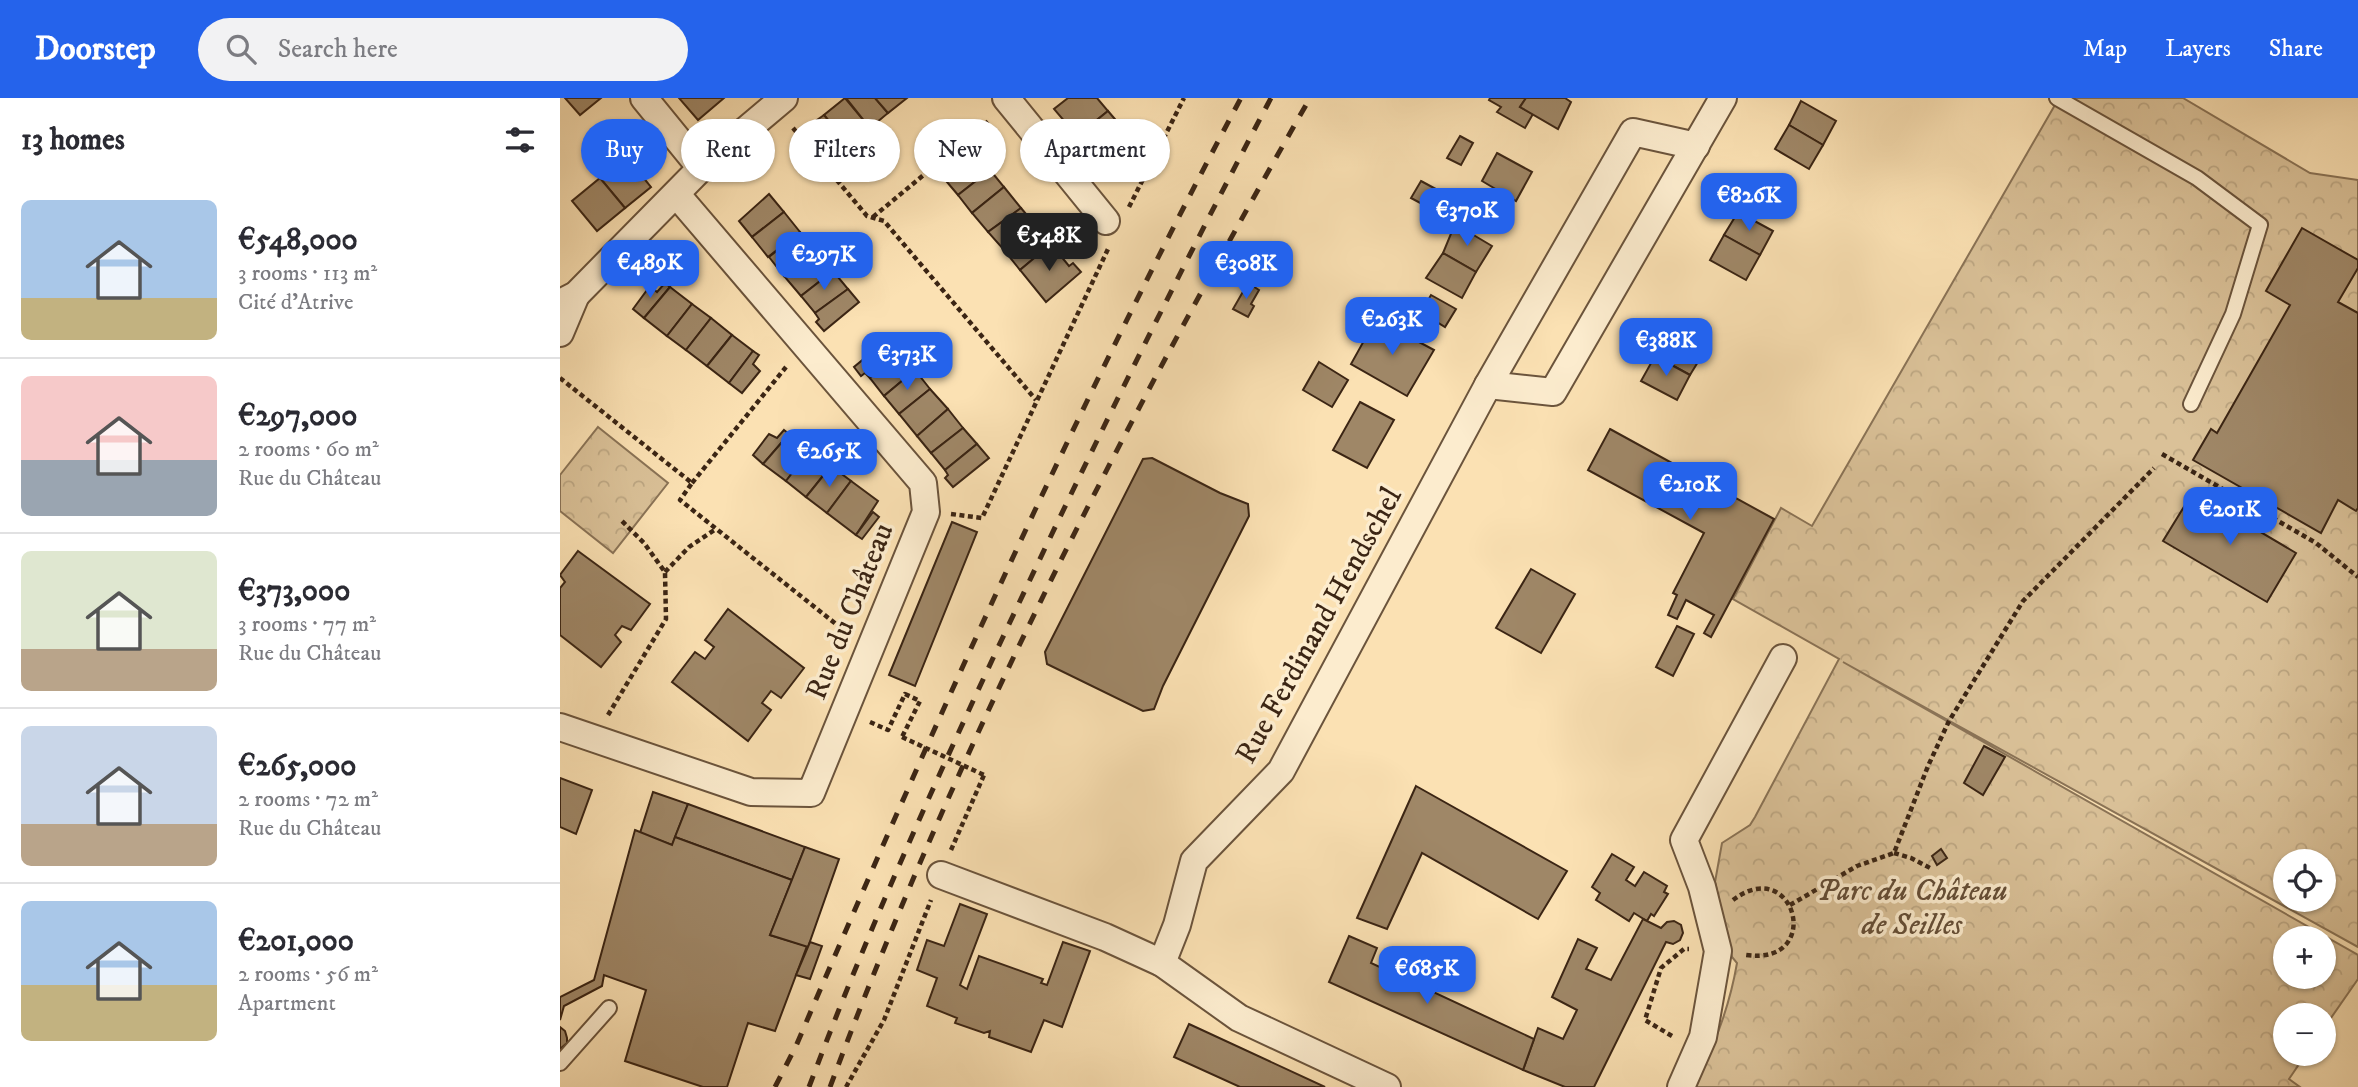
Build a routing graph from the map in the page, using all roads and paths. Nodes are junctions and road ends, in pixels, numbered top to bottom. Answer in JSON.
{"nodes":[{"id":1,"x":644,"y":98,"type":"edge"},
{"id":2,"x":1184,"y":98,"type":"edge"},
{"id":3,"x":1723,"y":98,"type":"edge"},
{"id":4,"x":2057,"y":98,"type":"edge"},
{"id":5,"x":1009,"y":101,"type":"edge"},
{"id":6,"x":779,"y":102,"type":"edge"},
{"id":7,"x":759,"y":119,"type":"edge"},
{"id":8,"x":681,"y":143,"type":"edge"},
{"id":9,"x":1696,"y":146,"type":"junction"},
{"id":10,"x":689,"y":182,"type":"edge"},
{"id":11,"x":677,"y":195,"type":"junction"},
{"id":12,"x":872,"y":218,"type":"junction"},
{"id":13,"x":1114,"y":226,"type":"junction"},
{"id":14,"x":568,"y":299,"type":"edge"},
{"id":15,"x":560,"y":333,"type":"edge"},
{"id":16,"x":804,"y":344,"type":"junction"},
{"id":17,"x":560,"y":378,"type":"edge"},
{"id":18,"x":1488,"y":385,"type":"junction"},
{"id":19,"x":1035,"y":400,"type":"junction"},
{"id":20,"x":2191,"y":404,"type":"dead end"},
{"id":21,"x":2162,"y":454,"type":"dead end"},
{"id":22,"x":2154,"y":468,"type":"dead end"},
{"id":23,"x":692,"y":483,"type":"junction"},
{"id":24,"x":926,"y":512,"type":"junction"},
{"id":25,"x":620,"y":519,"type":"dead end"},
{"id":26,"x":716,"y":529,"type":"junction"},
{"id":27,"x":665,"y":572,"type":"junction"},
{"id":28,"x":2358,"y":577,"type":"edge"},
{"id":29,"x":868,"y":650,"type":"junction"},
{"id":30,"x":1783,"y":658,"type":"dead end"},
{"id":31,"x":560,"y":727,"type":"edge"},
{"id":32,"x":888,"y":730,"type":"dead end"},
{"id":33,"x":593,"y":739,"type":"junction"},
{"id":34,"x":955,"y":838,"type":"dead end"},
{"id":35,"x":1894,"y":853,"type":"junction"},
{"id":36,"x":1932,"y":869,"type":"dead end"},
{"id":37,"x":941,"y":875,"type":"joint"},
{"id":38,"x":1790,"y":905,"type":"junction"},
{"id":39,"x":1710,"y":916,"type":"junction"},
{"id":40,"x":1718,"y":951,"type":"junction"},
{"id":41,"x":1162,"y":963,"type":"junction"},
{"id":42,"x":609,"y":1008,"type":"dead end"},
{"id":43,"x":1698,"y":1050,"type":"junction"},
{"id":44,"x":560,"y":1063,"type":"edge"},
{"id":45,"x":1373,"y":1084,"type":"edge"},
{"id":46,"x":846,"y":1087,"type":"edge"},
{"id":47,"x":1681,"y":1087,"type":"edge"}],
"edges":[{"from":1,"to":8,"type":"street"},
{"from":2,"to":13,"type":"path"},
{"from":3,"to":9,"type":"street"},
{"from":4,"to":20,"type":"lane"},
{"from":5,"to":12,"type":"path"},
{"from":5,"to":13,"type":"street"},
{"from":6,"to":7,"type":"street"},
{"from":6,"to":12,"type":"path"},
{"from":9,"to":18,"type":"street"},
{"from":9,"to":18,"type":"street","name":"Rue Ferdinand Hendschel"},
{"from":10,"to":11,"type":"street"},
{"from":11,"to":14,"type":"street"},
{"from":11,"to":16,"type":"street","name":"Rue du Château"},
{"from":12,"to":19,"type":"path"},
{"from":13,"to":19,"type":"path"},
{"from":14,"to":15,"type":"street"},
{"from":16,"to":23,"type":"path"},
{"from":16,"to":24,"type":"street","name":"Rue du Château"},
{"from":17,"to":23,"type":"path"},
{"from":18,"to":41,"type":"street","name":"Rue Ferdinand Hendschel"},
{"from":19,"to":24,"type":"path"},
{"from":21,"to":28,"type":"path"},
{"from":22,"to":35,"type":"path"},
{"from":23,"to":26,"type":"path"},
{"from":24,"to":29,"type":"street","name":"Rue du Château"},
{"from":25,"to":27,"type":"path"},
{"from":26,"to":27,"type":"path"},
{"from":26,"to":29,"type":"path"},
{"from":27,"to":33,"type":"path"},
{"from":29,"to":33,"type":"street","name":"Rue du Château"},
{"from":30,"to":39,"type":"street"},
{"from":31,"to":33,"type":"street","name":"Rue du Château"},
{"from":32,"to":34,"type":"path","bridge":true},
{"from":35,"to":36,"type":"path"},
{"from":35,"to":38,"type":"path"},
{"from":37,"to":41,"type":"street"},
{"from":37,"to":46,"type":"path"},
{"from":38,"to":39,"type":"path"},
{"from":38,"to":40,"type":"path"},
{"from":39,"to":40,"type":"street"},
{"from":40,"to":43,"type":"street"},
{"from":40,"to":43,"type":"path"},
{"from":41,"to":45,"type":"street"},
{"from":42,"to":44,"type":"lane"},
{"from":43,"to":47,"type":"street"}]}
